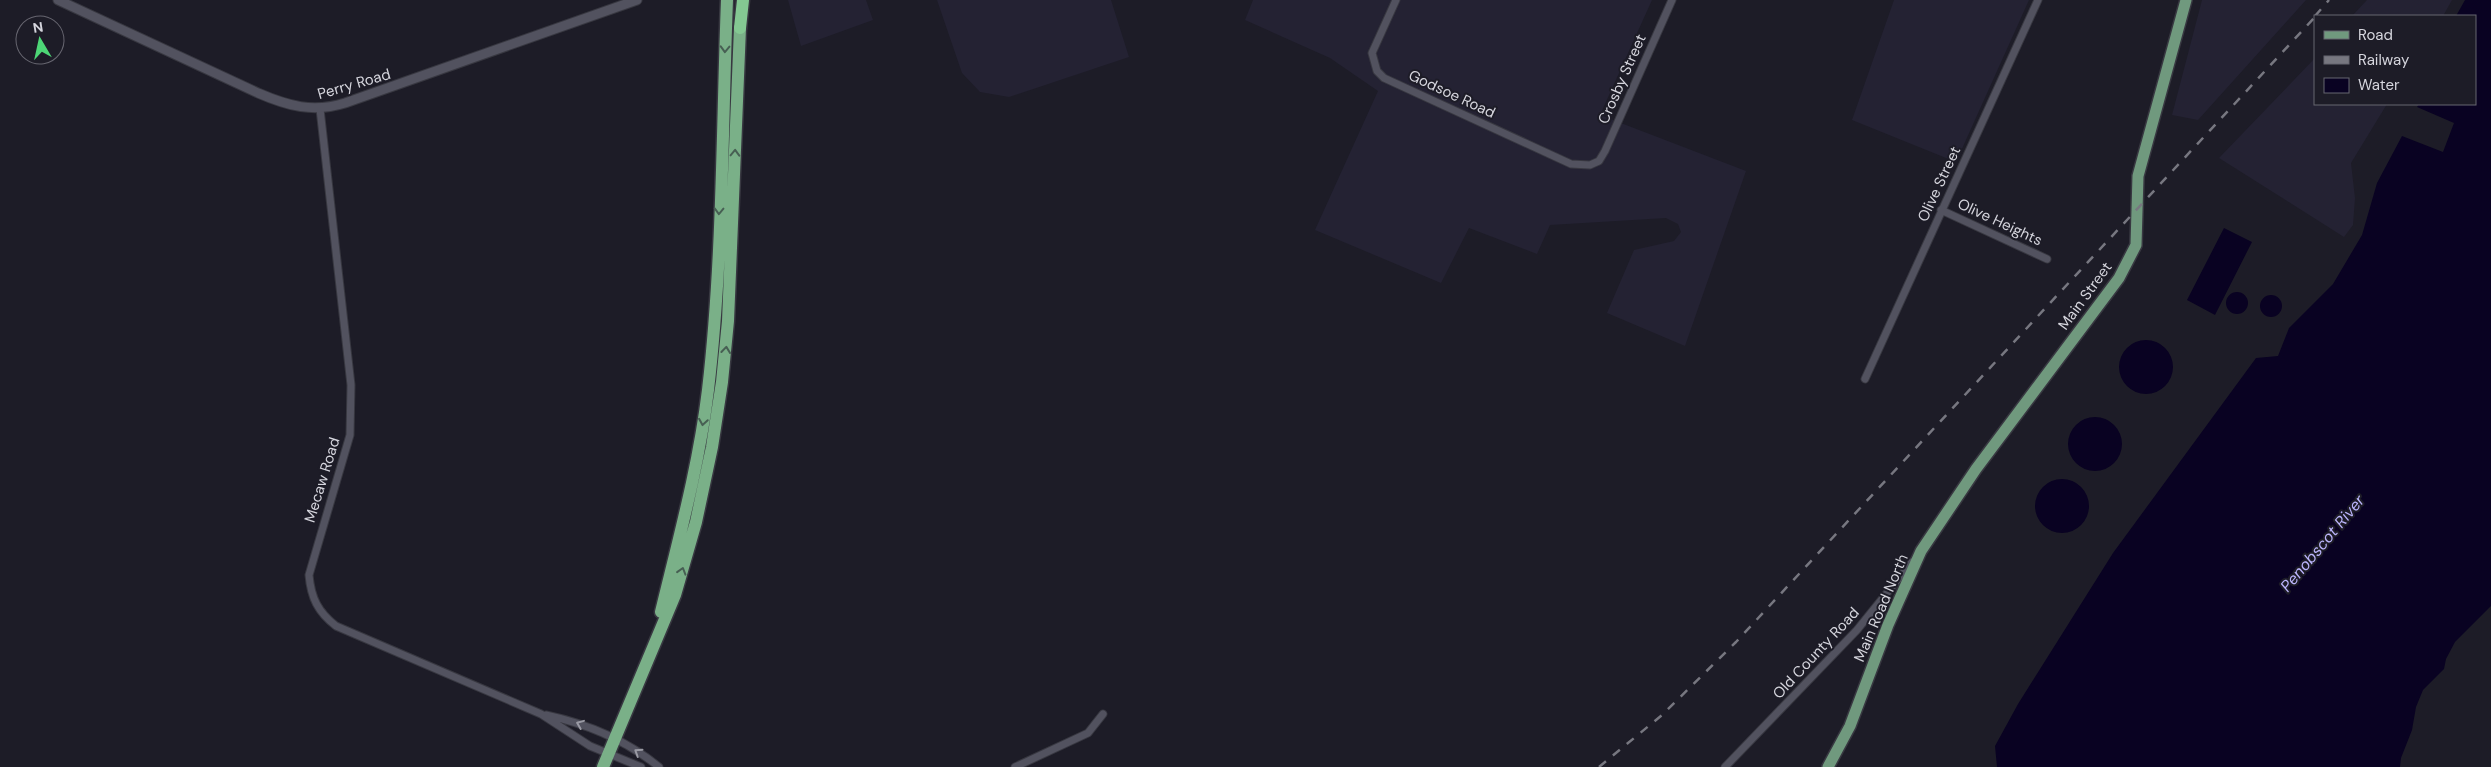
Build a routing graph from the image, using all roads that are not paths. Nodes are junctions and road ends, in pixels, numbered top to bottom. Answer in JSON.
{"nodes":[{"id":1,"x":58,"y":0,"type":"edge"},
{"id":2,"x":637,"y":0,"type":"edge"},
{"id":3,"x":727,"y":0,"type":"edge"},
{"id":4,"x":741,"y":0,"type":"edge"},
{"id":5,"x":1396,"y":0,"type":"edge"},
{"id":6,"x":1672,"y":0,"type":"edge"},
{"id":7,"x":2038,"y":0,"type":"edge"},
{"id":8,"x":2186,"y":0,"type":"edge"},
{"id":9,"x":320,"y":109,"type":"junction"},
{"id":10,"x":1590,"y":165,"type":"joint"},
{"id":11,"x":1941,"y":210,"type":"junction"},
{"id":12,"x":2047,"y":258,"type":"dead end"},
{"id":13,"x":1865,"y":379,"type":"dead end"},
{"id":14,"x":1976,"y":469,"type":"joint"},
{"id":15,"x":1921,"y":551,"type":"junction"},
{"id":16,"x":652,"y":648,"type":"junction"},
{"id":17,"x":541,"y":714,"type":"junction"},
{"id":18,"x":1103,"y":714,"type":"dead end"},
{"id":19,"x":616,"y":739,"type":"junction"},
{"id":20,"x":606,"y":761,"type":"edge"},
{"id":21,"x":641,"y":767,"type":"edge"},
{"id":22,"x":659,"y":767,"type":"edge"},
{"id":23,"x":1015,"y":767,"type":"edge"},
{"id":24,"x":1725,"y":767,"type":"edge"},
{"id":25,"x":1828,"y":767,"type":"edge"}],
"edges":[{"from":1,"to":9,"type":"street","name":"Perry Road"},
{"from":2,"to":9,"type":"street","name":"Perry Road"},
{"from":3,"to":16,"type":"highway","one_way":true},
{"from":16,"to":4,"type":"highway","one_way":true},
{"from":5,"to":10,"type":"street","name":"Godsoe Road"},
{"from":6,"to":10,"type":"street","name":"Crosby Street"},
{"from":7,"to":11,"type":"street","name":"Olive Street"},
{"from":8,"to":14,"type":"main road","name":"Main Street"},
{"from":9,"to":17,"type":"street","name":"Mecaw Road"},
{"from":11,"to":12,"type":"street","name":"Olive Heights"},
{"from":11,"to":13,"type":"street","name":"Olive Street"},
{"from":14,"to":15,"type":"main road","name":"Main Road North"},
{"from":15,"to":24,"type":"street","name":"Old County Road"},
{"from":15,"to":25,"type":"main road","name":"Main Road North"},
{"from":16,"to":19,"type":"highway"},
{"from":19,"to":17,"type":"street","name":"Mecaw Road","one_way":true},
{"from":17,"to":20,"type":"street","name":"Mecaw Road"},
{"from":18,"to":23,"type":"street"},
{"from":19,"to":20,"type":"highway"},
{"from":22,"to":19,"type":"street","name":"Mecaw Road","one_way":true},
{"from":20,"to":21,"type":"street","name":"Mecaw Road"}]}
